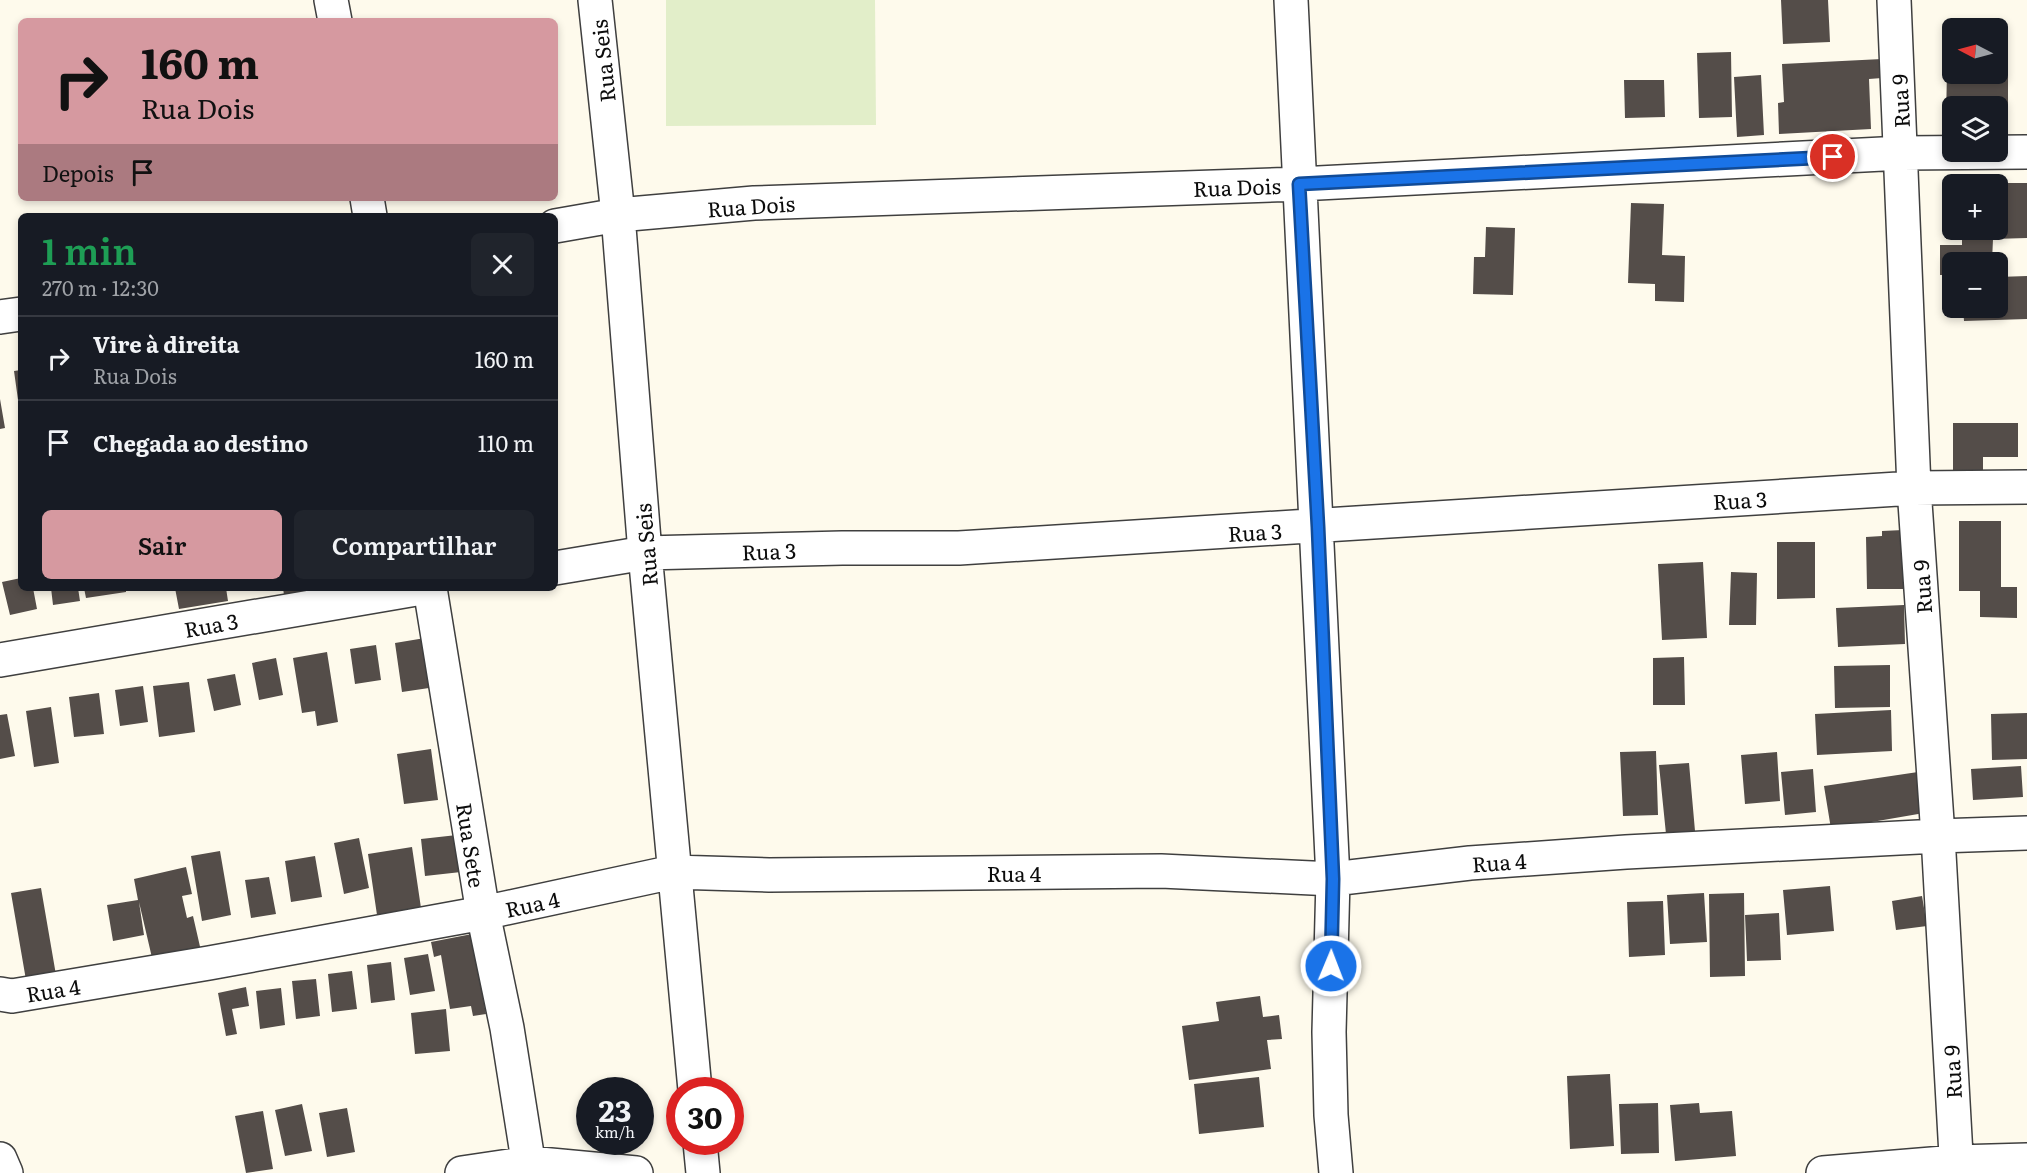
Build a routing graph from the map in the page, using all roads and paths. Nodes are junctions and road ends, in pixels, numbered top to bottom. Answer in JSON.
{"nodes":[{"id":1,"x":331,"y":0,"type":"edge"},
{"id":2,"x":595,"y":0,"type":"edge"},
{"id":3,"x":1291,"y":0,"type":"edge"},
{"id":4,"x":1894,"y":0,"type":"edge"},
{"id":5,"x":334,"y":18,"type":"edge"},
{"id":6,"x":2027,"y":152,"type":"edge"},
{"id":7,"x":1902,"y":153,"type":"junction"},
{"id":8,"x":1299,"y":184,"type":"junction"},
{"id":9,"x":618,"y":215,"type":"junction"},
{"id":10,"x":558,"y":225,"type":"edge"},
{"id":11,"x":18,"y":314,"type":"edge"},
{"id":12,"x":0,"y":317,"type":"edge"},
{"id":13,"x":2027,"y":487,"type":"edge"},
{"id":14,"x":1914,"y":488,"type":"junction"},
{"id":15,"x":1318,"y":527,"type":"junction"},
{"id":16,"x":645,"y":553,"type":"junction"},
{"id":17,"x":558,"y":568,"type":"edge"},
{"id":18,"x":404,"y":591,"type":"edge"},
{"id":19,"x":430,"y":591,"type":"edge"},
{"id":20,"x":0,"y":660,"type":"edge"},
{"id":21,"x":2027,"y":833,"type":"edge"},
{"id":22,"x":1938,"y":836,"type":"junction"},
{"id":23,"x":673,"y":872,"type":"junction"},
{"id":24,"x":1333,"y":879,"type":"junction"},
{"id":25,"x":483,"y":913,"type":"junction"},
{"id":26,"x":6,"y":995,"type":"edge"},
{"id":27,"x":694,"y":1077,"type":"edge"},
{"id":28,"x":701,"y":1155,"type":"edge"},
{"id":29,"x":0,"y":1159,"type":"edge"},
{"id":30,"x":2027,"y":1160,"type":"edge"},
{"id":31,"x":1957,"y":1167,"type":"edge"},
{"id":32,"x":530,"y":1168,"type":"edge"},
{"id":33,"x":6,"y":1173,"type":"edge"},
{"id":34,"x":462,"y":1173,"type":"edge"},
{"id":35,"x":636,"y":1173,"type":"edge"},
{"id":36,"x":703,"y":1173,"type":"edge"},
{"id":37,"x":1336,"y":1173,"type":"edge"},
{"id":38,"x":1823,"y":1173,"type":"edge"}],
"edges":[{"from":1,"to":5,"type":"street"},
{"from":2,"to":9,"type":"street","name":"Rua Seis"},
{"from":3,"to":8,"type":"street"},
{"from":4,"to":7,"type":"street","name":"Rua 9"},
{"from":6,"to":7,"type":"street","name":"Rua Dois"},
{"from":7,"to":8,"type":"street","name":"Rua Dois"},
{"from":7,"to":14,"type":"street","name":"Rua 9"},
{"from":8,"to":9,"type":"street","name":"Rua Dois"},
{"from":8,"to":15,"type":"street"},
{"from":9,"to":10,"type":"street","name":"Rua Dois"},
{"from":9,"to":16,"type":"street","name":"Rua Seis"},
{"from":11,"to":12,"type":"street"},
{"from":13,"to":14,"type":"street","name":"Rua 3"},
{"from":14,"to":15,"type":"street","name":"Rua 3"},
{"from":14,"to":22,"type":"street","name":"Rua 9"},
{"from":15,"to":16,"type":"street","name":"Rua 3"},
{"from":15,"to":24,"type":"street"},
{"from":16,"to":17,"type":"street","name":"Rua 3"},
{"from":16,"to":23,"type":"street","name":"Rua Seis"},
{"from":18,"to":20,"type":"street","name":"Rua 3"},
{"from":19,"to":25,"type":"street","name":"Rua Sete"},
{"from":21,"to":22,"type":"street","name":"Rua 4"},
{"from":22,"to":24,"type":"street","name":"Rua 4"},
{"from":22,"to":31,"type":"street","name":"Rua 9"},
{"from":23,"to":24,"type":"street","name":"Rua 4"},
{"from":23,"to":25,"type":"street","name":"Rua 4"},
{"from":23,"to":27,"type":"street","name":"Rua Seis"},
{"from":24,"to":37,"type":"street"},
{"from":25,"to":26,"type":"street","name":"Rua 4"},
{"from":25,"to":32,"type":"street","name":"Rua Sete"},
{"from":28,"to":36,"type":"street"},
{"from":29,"to":33,"type":"street"},
{"from":30,"to":31,"type":"street"},
{"from":31,"to":38,"type":"street"},
{"from":32,"to":34,"type":"street"},
{"from":32,"to":35,"type":"street"}]}
